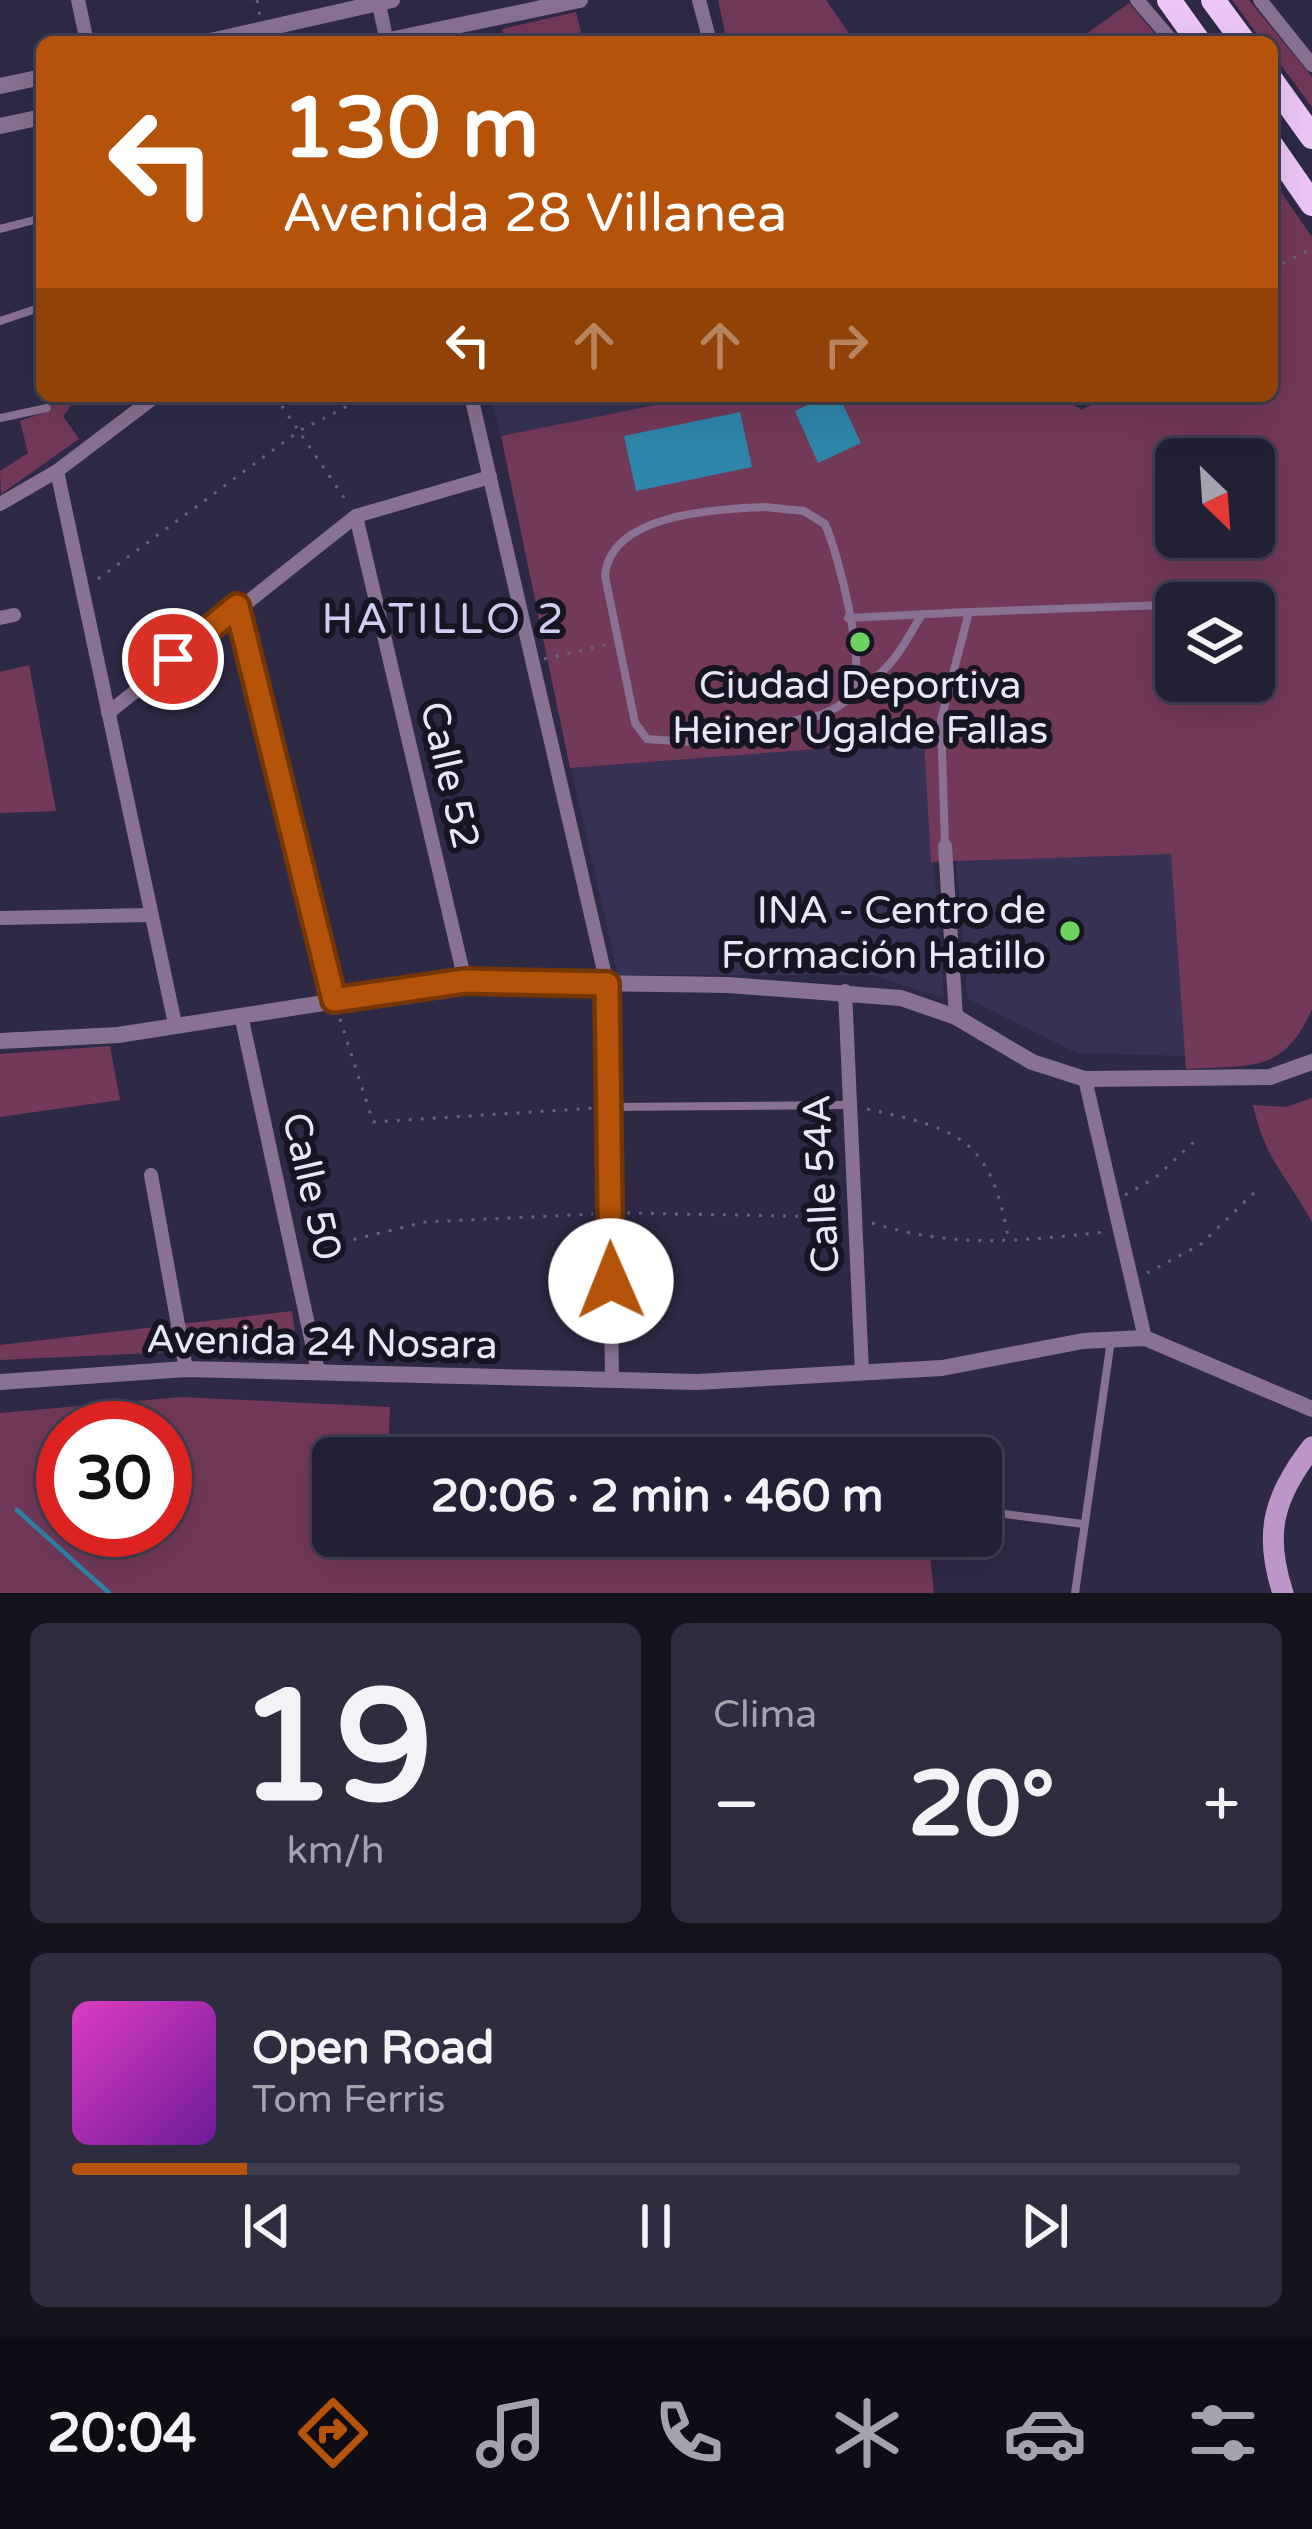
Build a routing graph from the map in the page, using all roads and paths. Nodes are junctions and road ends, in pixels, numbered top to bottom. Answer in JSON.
{"nodes":[{"id":1,"x":78,"y":0,"type":"edge"},
{"id":2,"x":580,"y":0,"type":"edge"},
{"id":3,"x":699,"y":0,"type":"edge"},
{"id":4,"x":1137,"y":0,"type":"edge"},
{"id":5,"x":1169,"y":0,"type":"edge"},
{"id":6,"x":1214,"y":0,"type":"edge"},
{"id":7,"x":1260,"y":0,"type":"edge"},
{"id":8,"x":383,"y":1,"type":"edge"},
{"id":9,"x":86,"y":36,"type":"edge"},
{"id":10,"x":232,"y":36,"type":"edge"},
{"id":11,"x":384,"y":36,"type":"edge"},
{"id":12,"x":412,"y":36,"type":"edge"},
{"id":13,"x":708,"y":36,"type":"edge"},
{"id":14,"x":1168,"y":36,"type":"edge"},
{"id":15,"x":1194,"y":36,"type":"edge"},
{"id":16,"x":1240,"y":36,"type":"edge"},
{"id":17,"x":1312,"y":65,"type":"edge"},
{"id":18,"x":36,"y":78,"type":"edge"},
{"id":19,"x":0,"y":86,"type":"edge"},
{"id":20,"x":1278,"y":90,"type":"edge"},
{"id":21,"x":36,"y":122,"type":"edge"},
{"id":22,"x":0,"y":126,"type":"edge"},
{"id":23,"x":1312,"y":137,"type":"edge"},
{"id":24,"x":1278,"y":156,"type":"edge"},
{"id":25,"x":1312,"y":204,"type":"edge"},
{"id":26,"x":36,"y":220,"type":"edge"},
{"id":27,"x":0,"y":229,"type":"edge"},
{"id":28,"x":1312,"y":249,"type":"edge"},
{"id":29,"x":1278,"y":265,"type":"edge"},
{"id":30,"x":36,"y":309,"type":"edge"},
{"id":31,"x":0,"y":321,"type":"edge"},
{"id":32,"x":148,"y":402,"type":"edge"},
{"id":33,"x":279,"y":402,"type":"edge"},
{"id":34,"x":359,"y":402,"type":"edge"},
{"id":35,"x":472,"y":402,"type":"edge"},
{"id":36,"x":47,"y":408,"type":"dead end"},
{"id":37,"x":0,"y":418,"type":"edge"},
{"id":38,"x":299,"y":430,"type":"junction"},
{"id":39,"x":57,"y":471,"type":"junction"},
{"id":40,"x":490,"y":477,"type":"junction"},
{"id":41,"x":0,"y":504,"type":"edge"},
{"id":42,"x":356,"y":517,"type":"junction"},
{"id":43,"x":82,"y":591,"type":"junction"},
{"id":44,"x":1155,"y":605,"type":"edge"},
{"id":45,"x":237,"y":606,"type":"junction"},
{"id":46,"x":969,"y":612,"type":"junction"},
{"id":47,"x":922,"y":614,"type":"junction"},
{"id":48,"x":848,"y":617,"type":"junction"},
{"id":49,"x":618,"y":642,"type":"junction"},
{"id":50,"x":531,"y":662,"type":"junction"},
{"id":51,"x":853,"y":691,"type":"junction"},
{"id":52,"x":108,"y":713,"type":"junction"},
{"id":53,"x":945,"y":847,"type":"joint"},
{"id":54,"x":152,"y":915,"type":"junction"},
{"id":55,"x":0,"y":918,"type":"edge"},
{"id":56,"x":465,"y":981,"type":"junction"},
{"id":57,"x":607,"y":984,"type":"junction"},
{"id":58,"x":845,"y":991,"type":"junction"},
{"id":59,"x":334,"y":1000,"type":"junction"},
{"id":60,"x":241,"y":1015,"type":"junction"},
{"id":61,"x":956,"y":1017,"type":"junction"},
{"id":62,"x":175,"y":1024,"type":"junction"},
{"id":63,"x":0,"y":1040,"type":"edge"},
{"id":64,"x":1312,"y":1062,"type":"edge"},
{"id":65,"x":1084,"y":1078,"type":"junction"},
{"id":66,"x":1108,"y":1079,"type":"junction"},
{"id":67,"x":1090,"y":1102,"type":"junction"},
{"id":68,"x":848,"y":1105,"type":"junction"},
{"id":69,"x":610,"y":1107,"type":"junction"},
{"id":70,"x":1198,"y":1138,"type":"dead end"},
{"id":71,"x":152,"y":1175,"type":"dead end"},
{"id":72,"x":1259,"y":1188,"type":"dead end"},
{"id":73,"x":1113,"y":1202,"type":"junction"},
{"id":74,"x":610,"y":1213,"type":"junction"},
{"id":75,"x":855,"y":1218,"type":"junction"},
{"id":76,"x":1119,"y":1230,"type":"junction"},
{"id":77,"x":1010,"y":1242,"type":"junction"},
{"id":78,"x":295,"y":1253,"type":"junction"},
{"id":79,"x":1130,"y":1282,"type":"junction"},
{"id":80,"x":1112,"y":1338,"type":"junction"},
{"id":81,"x":1145,"y":1338,"type":"junction"},
{"id":82,"x":186,"y":1369,"type":"junction"},
{"id":83,"x":318,"y":1371,"type":"junction"},
{"id":84,"x":862,"y":1373,"type":"junction"},
{"id":85,"x":612,"y":1378,"type":"junction"},
{"id":86,"x":0,"y":1382,"type":"edge"},
{"id":87,"x":1303,"y":1406,"type":"edge"},
{"id":88,"x":1312,"y":1448,"type":"edge"},
{"id":89,"x":1002,"y":1513,"type":"edge"},
{"id":90,"x":1083,"y":1524,"type":"junction"},
{"id":91,"x":1280,"y":1591,"type":"edge"},
{"id":92,"x":1076,"y":1593,"type":"edge"}],
"edges":[{"from":1,"to":9,"type":"street"},
{"from":2,"to":12,"type":"street"},
{"from":3,"to":13,"type":"street"},
{"from":4,"to":14,"type":"street"},
{"from":5,"to":15,"type":"highway"},
{"from":6,"to":16,"type":"highway"},
{"from":7,"to":17,"type":"street"},
{"from":8,"to":10,"type":"street"},
{"from":8,"to":11,"type":"street"},
{"from":18,"to":19,"type":"street"},
{"from":20,"to":23,"type":"highway"},
{"from":21,"to":22,"type":"street"},
{"from":24,"to":25,"type":"highway"},
{"from":26,"to":27,"type":"lane"},
{"from":28,"to":29,"type":"path"},
{"from":30,"to":31,"type":"lane"},
{"from":32,"to":39,"type":"street"},
{"from":33,"to":38,"type":"path"},
{"from":34,"to":38,"type":"path"},
{"from":35,"to":40,"type":"street"},
{"from":36,"to":37,"type":"lane"},
{"from":38,"to":42,"type":"path"},
{"from":38,"to":43,"type":"path"},
{"from":39,"to":41,"type":"street"},
{"from":39,"to":43,"type":"street"},
{"from":40,"to":42,"type":"street"},
{"from":40,"to":50,"type":"street"},
{"from":42,"to":45,"type":"street"},
{"from":42,"to":56,"type":"street","name":"Calle 52"},
{"from":43,"to":52,"type":"street"},
{"from":44,"to":46,"type":"lane"},
{"from":45,"to":52,"type":"street"},
{"from":45,"to":59,"type":"street"},
{"from":46,"to":47,"type":"lane"},
{"from":46,"to":53,"type":"lane"},
{"from":47,"to":48,"type":"lane"},
{"from":47,"to":51,"type":"lane"},
{"from":48,"to":49,"type":"lane"},
{"from":48,"to":51,"type":"lane"},
{"from":49,"to":50,"type":"path"},
{"from":49,"to":51,"type":"lane"},
{"from":50,"to":57,"type":"street"},
{"from":52,"to":54,"type":"street"},
{"from":53,"to":61,"type":"street"},
{"from":54,"to":55,"type":"street"},
{"from":54,"to":62,"type":"street"},
{"from":56,"to":57,"type":"street"},
{"from":56,"to":59,"type":"street"},
{"from":57,"to":58,"type":"street"},
{"from":57,"to":69,"type":"street"},
{"from":58,"to":61,"type":"street"},
{"from":58,"to":68,"type":"street","name":"Calle 54A"},
{"from":59,"to":60,"type":"street"},
{"from":59,"to":69,"type":"path"},
{"from":60,"to":62,"type":"street"},
{"from":60,"to":78,"type":"street","name":"Calle 50"},
{"from":61,"to":65,"type":"street"},
{"from":62,"to":63,"type":"street"},
{"from":64,"to":66,"type":"street"},
{"from":65,"to":66,"type":"street"},
{"from":65,"to":67,"type":"street"},
{"from":66,"to":67,"type":"street"},
{"from":67,"to":73,"type":"street"},
{"from":68,"to":69,"type":"lane"},
{"from":68,"to":75,"type":"street","name":"Calle 54A"},
{"from":68,"to":77,"type":"path"},
{"from":69,"to":74,"type":"street"},
{"from":70,"to":73,"type":"path"},
{"from":71,"to":82,"type":"street"},
{"from":72,"to":79,"type":"path"},
{"from":73,"to":76,"type":"street"},
{"from":74,"to":75,"type":"path"},
{"from":74,"to":78,"type":"path"},
{"from":74,"to":85,"type":"street"},
{"from":75,"to":77,"type":"path"},
{"from":75,"to":84,"type":"street","name":"Calle 54A"},
{"from":76,"to":77,"type":"path"},
{"from":76,"to":79,"type":"street"},
{"from":78,"to":83,"type":"street","name":"Calle 50"},
{"from":79,"to":81,"type":"street"},
{"from":80,"to":81,"type":"street","name":"Avenida 24 Nosara"},
{"from":80,"to":84,"type":"street","name":"Avenida 24 Nosara"},
{"from":80,"to":90,"type":"lane"},
{"from":81,"to":87,"type":"street"},
{"from":82,"to":83,"type":"street","name":"Avenida 24 Nosara"},
{"from":82,"to":86,"type":"street","name":"Avenida 24 Nosara"},
{"from":83,"to":85,"type":"street","name":"Avenida 24 Nosara"},
{"from":84,"to":85,"type":"street","name":"Avenida 24 Nosara"},
{"from":88,"to":91,"type":"main road"},
{"from":89,"to":90,"type":"lane"},
{"from":90,"to":92,"type":"lane"}]}
